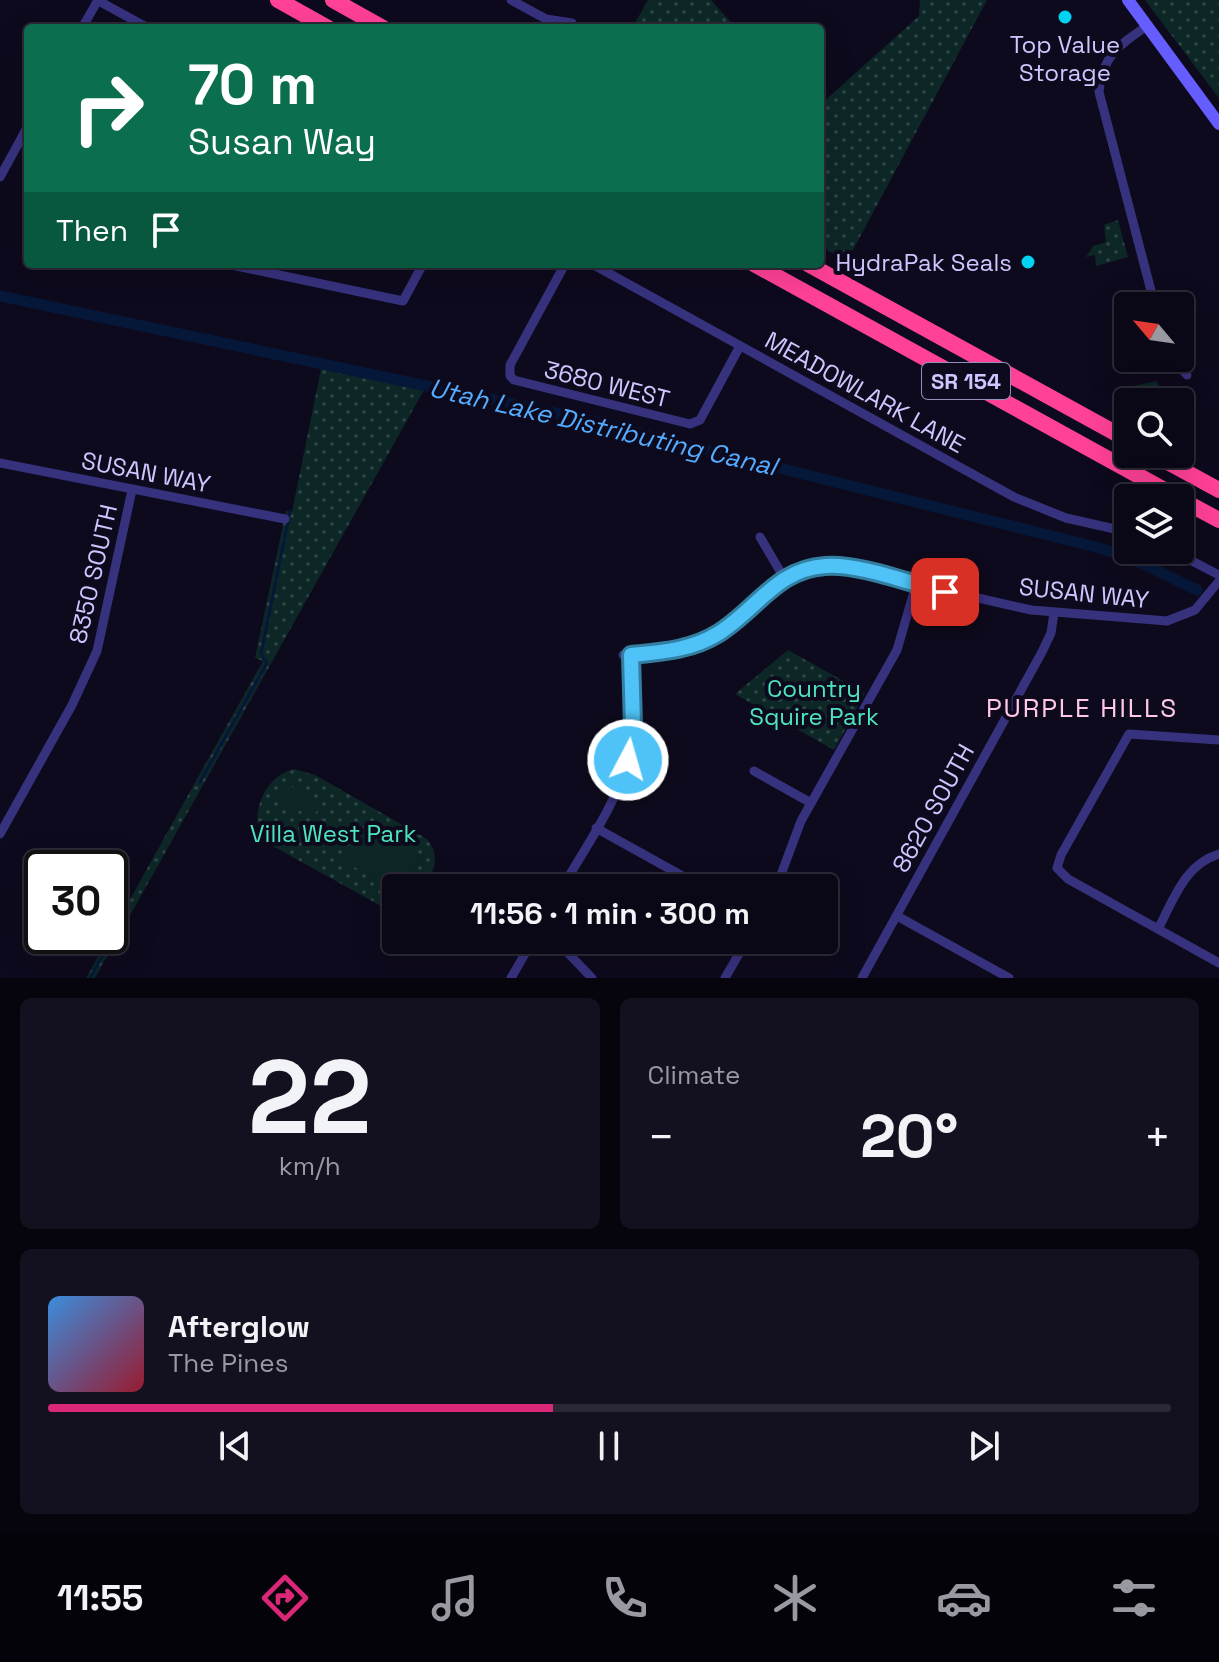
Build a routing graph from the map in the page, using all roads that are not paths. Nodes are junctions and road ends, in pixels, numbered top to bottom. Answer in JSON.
{"nodes":[{"id":1,"x":97,"y":0,"type":"edge"},
{"id":2,"x":278,"y":0,"type":"edge"},
{"id":3,"x":333,"y":0,"type":"edge"},
{"id":4,"x":511,"y":0,"type":"edge"},
{"id":5,"x":1128,"y":0,"type":"edge"},
{"id":6,"x":572,"y":23,"type":"dead end"},
{"id":7,"x":84,"y":24,"type":"edge"},
{"id":8,"x":141,"y":24,"type":"edge"},
{"id":9,"x":321,"y":24,"type":"edge"},
{"id":10,"x":376,"y":24,"type":"edge"},
{"id":11,"x":1147,"y":26,"type":"junction"},
{"id":12,"x":1219,"y":124,"type":"edge"},
{"id":13,"x":24,"y":133,"type":"edge"},
{"id":14,"x":0,"y":177,"type":"edge"},
{"id":15,"x":246,"y":268,"type":"edge"},
{"id":16,"x":421,"y":268,"type":"edge"},
{"id":17,"x":563,"y":268,"type":"edge"},
{"id":18,"x":599,"y":268,"type":"edge"},
{"id":19,"x":761,"y":268,"type":"edge"},
{"id":20,"x":815,"y":268,"type":"edge"},
{"id":21,"x":1151,"y":292,"type":"edge"},
{"id":22,"x":740,"y":346,"type":"junction"},
{"id":23,"x":1184,"y":372,"type":"edge"},
{"id":24,"x":1187,"y":375,"type":"dead end"},
{"id":25,"x":1114,"y":432,"type":"edge"},
{"id":26,"x":0,"y":463,"type":"edge"},
{"id":27,"x":1179,"y":468,"type":"edge"},
{"id":28,"x":1154,"y":484,"type":"edge"},
{"id":29,"x":132,"y":490,"type":"junction"},
{"id":30,"x":1219,"y":490,"type":"edge"},
{"id":31,"x":1194,"y":506,"type":"edge"},
{"id":32,"x":285,"y":519,"type":"dead end"},
{"id":33,"x":1219,"y":520,"type":"edge"},
{"id":34,"x":1114,"y":529,"type":"edge"},
{"id":35,"x":760,"y":537,"type":"dead end"},
{"id":36,"x":1194,"y":562,"type":"edge"},
{"id":37,"x":1219,"y":575,"type":"edge"},
{"id":38,"x":784,"y":578,"type":"junction"},
{"id":39,"x":1219,"y":581,"type":"edge"},
{"id":40,"x":916,"y":585,"type":"junction"},
{"id":41,"x":1054,"y":613,"type":"junction"},
{"id":42,"x":1219,"y":740,"type":"edge"},
{"id":43,"x":754,"y":771,"type":"dead end"},
{"id":44,"x":811,"y":803,"type":"junction"},
{"id":45,"x":596,"y":828,"type":"junction"},
{"id":46,"x":0,"y":834,"type":"edge"},
{"id":47,"x":1219,"y":854,"type":"edge"},
{"id":48,"x":570,"y":874,"type":"edge"},
{"id":49,"x":679,"y":874,"type":"edge"},
{"id":50,"x":782,"y":874,"type":"edge"},
{"id":51,"x":897,"y":916,"type":"junction"},
{"id":52,"x":1158,"y":929,"type":"junction"},
{"id":53,"x":525,"y":954,"type":"edge"},
{"id":54,"x":569,"y":954,"type":"edge"},
{"id":55,"x":739,"y":954,"type":"edge"},
{"id":56,"x":1219,"y":963,"type":"edge"},
{"id":57,"x":511,"y":978,"type":"edge"},
{"id":58,"x":592,"y":978,"type":"edge"},
{"id":59,"x":725,"y":978,"type":"edge"},
{"id":60,"x":862,"y":978,"type":"edge"},
{"id":61,"x":1009,"y":978,"type":"edge"}],
"edges":[{"from":1,"to":7,"type":"street"},
{"from":1,"to":8,"type":"street"},
{"from":2,"to":9,"type":"highway"},
{"from":3,"to":10,"type":"highway"},
{"from":4,"to":6,"type":"street"},
{"from":5,"to":11,"type":"street"},
{"from":11,"to":12,"type":"street"},
{"from":11,"to":21,"type":"street"},
{"from":13,"to":14,"type":"street"},
{"from":15,"to":16,"type":"street"},
{"from":17,"to":22,"type":"street","name":"3680 WEST"},
{"from":18,"to":22,"type":"street","name":"MEADOWLARK LANE"},
{"from":19,"to":28,"type":"highway","number":"SR 154"},
{"from":20,"to":25,"type":"highway","number":"SR 154"},
{"from":22,"to":34,"type":"street","name":"MEADOWLARK LANE"},
{"from":23,"to":24,"type":"street"},
{"from":26,"to":29,"type":"street","name":"SUSAN WAY"},
{"from":27,"to":30,"type":"highway"},
{"from":29,"to":32,"type":"street","name":"SUSAN WAY"},
{"from":29,"to":46,"type":"street","name":"8350 SOUTH"},
{"from":31,"to":33,"type":"highway","number":"SR 154"},
{"from":35,"to":38,"type":"street"},
{"from":36,"to":37,"type":"street"},
{"from":38,"to":40,"type":"street","name":"SUSAN WAY"},
{"from":38,"to":45,"type":"street","name":"SUSAN WAY"},
{"from":39,"to":41,"type":"street","name":"SUSAN WAY"},
{"from":40,"to":41,"type":"street","name":"SUSAN WAY"},
{"from":40,"to":44,"type":"street"},
{"from":41,"to":51,"type":"street","name":"8620 SOUTH"},
{"from":42,"to":52,"type":"street"},
{"from":43,"to":44,"type":"street"},
{"from":44,"to":50,"type":"street"},
{"from":45,"to":48,"type":"street"},
{"from":45,"to":49,"type":"street"},
{"from":47,"to":52,"type":"street"},
{"from":51,"to":60,"type":"street","name":"8620 SOUTH"},
{"from":51,"to":61,"type":"street"},
{"from":52,"to":56,"type":"street"},
{"from":53,"to":57,"type":"street"},
{"from":54,"to":58,"type":"street"},
{"from":55,"to":59,"type":"street"}]}
